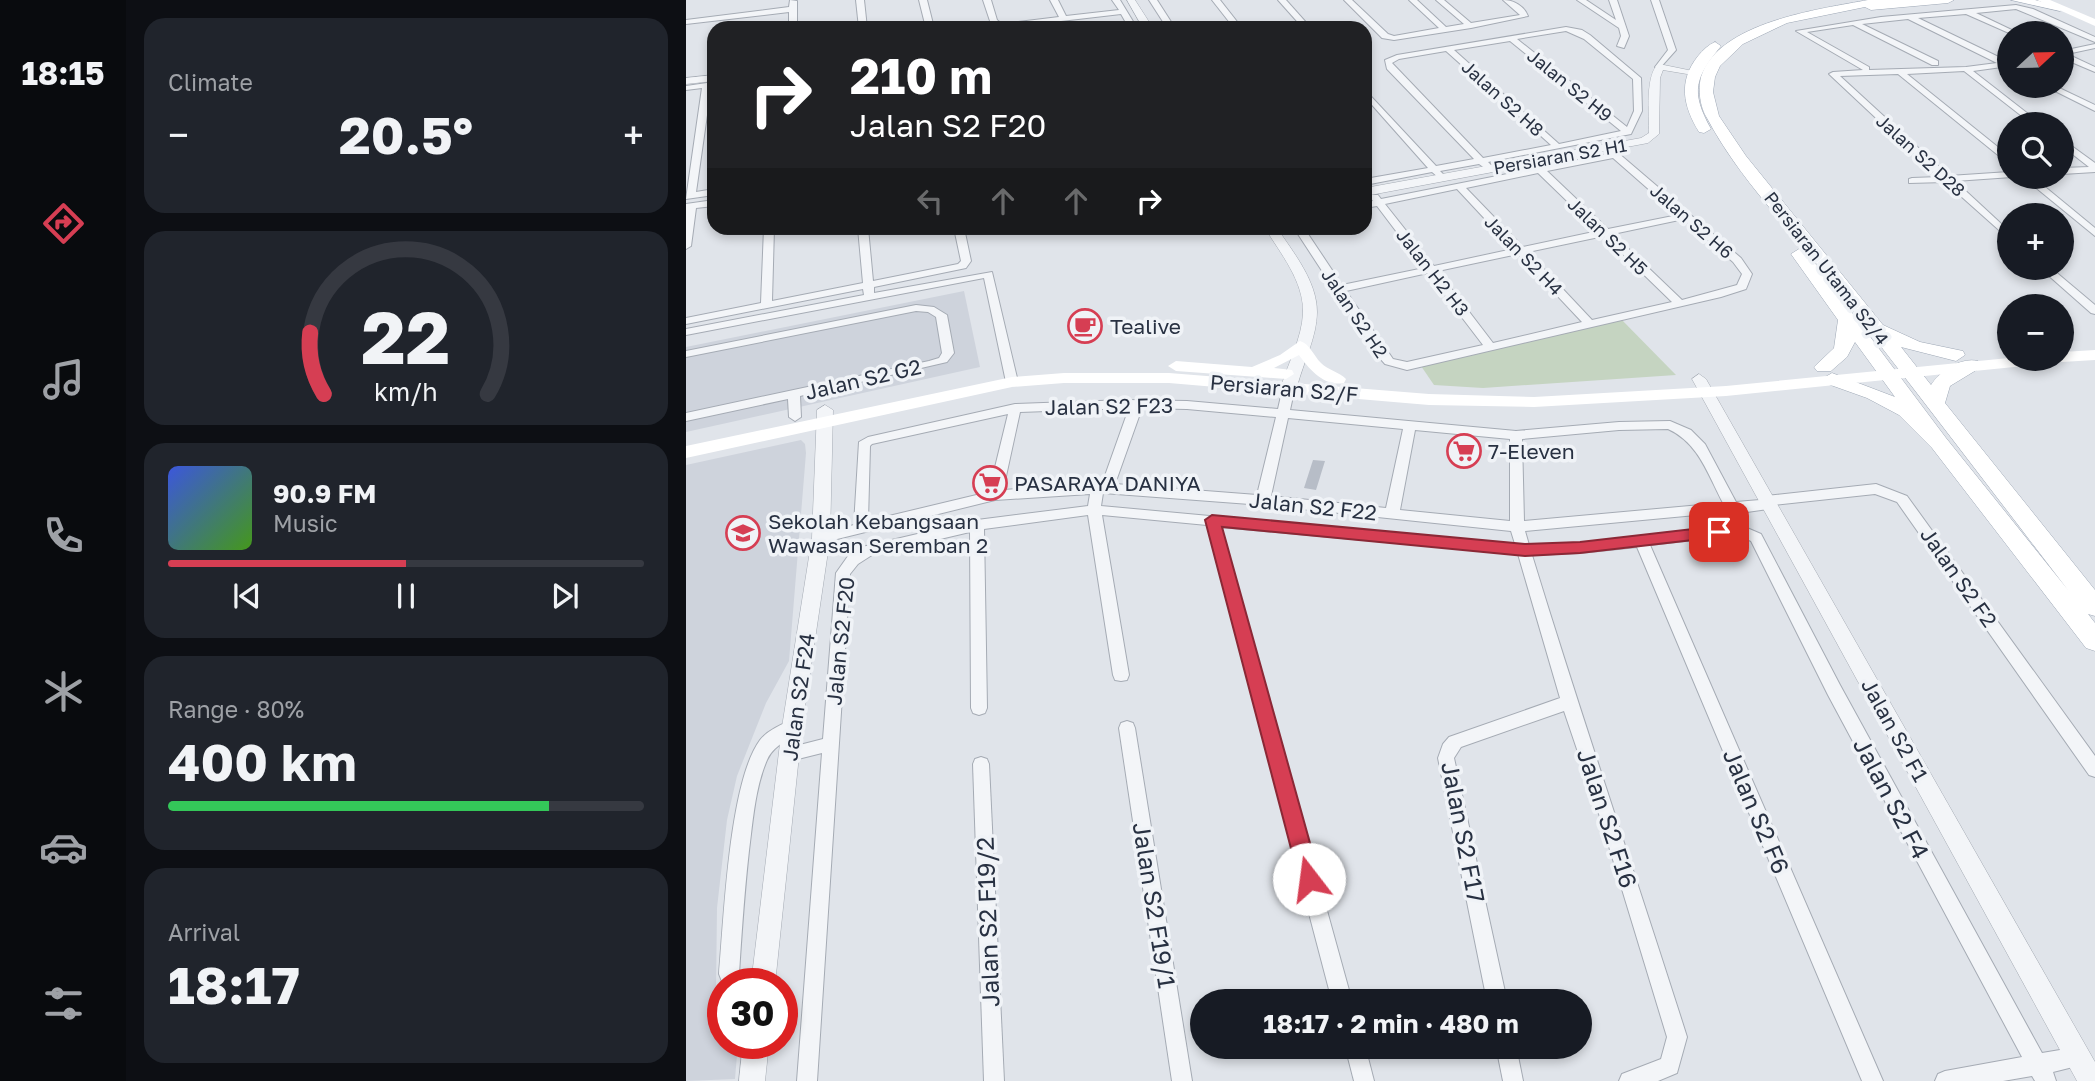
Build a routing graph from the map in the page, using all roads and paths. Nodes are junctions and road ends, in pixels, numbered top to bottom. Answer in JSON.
{"nodes":[{"id":1,"x":860,"y":0,"type":"edge"},
{"id":2,"x":923,"y":0,"type":"edge"},
{"id":3,"x":987,"y":0,"type":"edge"},
{"id":4,"x":1054,"y":0,"type":"edge"},
{"id":5,"x":1116,"y":0,"type":"edge"},
{"id":6,"x":1131,"y":0,"type":"edge"},
{"id":7,"x":1153,"y":0,"type":"edge"},
{"id":8,"x":1216,"y":0,"type":"edge"},
{"id":9,"x":1282,"y":0,"type":"edge"},
{"id":10,"x":1348,"y":0,"type":"edge"},
{"id":11,"x":1413,"y":0,"type":"edge"},
{"id":12,"x":1440,"y":0,"type":"edge"},
{"id":13,"x":1507,"y":0,"type":"edge"},
{"id":14,"x":1581,"y":0,"type":"edge"},
{"id":15,"x":1655,"y":0,"type":"edge"},
{"id":16,"x":1834,"y":0,"type":"edge"},
{"id":17,"x":1846,"y":0,"type":"edge"},
{"id":18,"x":1885,"y":0,"type":"edge"},
{"id":19,"x":1948,"y":0,"type":"edge"},
{"id":20,"x":2042,"y":0,"type":"edge"},
{"id":21,"x":1614,"y":3,"type":"edge"},
{"id":22,"x":793,"y":4,"type":"edge"},
{"id":23,"x":2020,"y":4,"type":"edge"},
{"id":24,"x":2064,"y":4,"type":"edge"},
{"id":25,"x":1589,"y":6,"type":"junction"},
{"id":26,"x":1816,"y":9,"type":"junction"},
{"id":27,"x":1966,"y":11,"type":"junction"},
{"id":28,"x":1124,"y":13,"type":"junction"},
{"id":29,"x":1139,"y":14,"type":"junction"},
{"id":30,"x":2095,"y":16,"type":"edge"},
{"id":31,"x":724,"y":17,"type":"junction"},
{"id":32,"x":1909,"y":17,"type":"junction"},
{"id":33,"x":1064,"y":19,"type":"junction"},
{"id":34,"x":724,"y":21,"type":"edge"},
{"id":35,"x":862,"y":21,"type":"edge"},
{"id":36,"x":928,"y":21,"type":"edge"},
{"id":37,"x":994,"y":21,"type":"edge"},
{"id":38,"x":1046,"y":21,"type":"edge"},
{"id":39,"x":1083,"y":21,"type":"edge"},
{"id":40,"x":1129,"y":21,"type":"edge"},
{"id":41,"x":1144,"y":21,"type":"edge"},
{"id":42,"x":1166,"y":21,"type":"edge"},
{"id":43,"x":1232,"y":21,"type":"edge"},
{"id":44,"x":1301,"y":21,"type":"edge"},
{"id":45,"x":1371,"y":21,"type":"edge"},
{"id":46,"x":686,"y":22,"type":"edge"},
{"id":47,"x":1372,"y":22,"type":"edge"},
{"id":48,"x":1852,"y":23,"type":"junction"},
{"id":49,"x":2095,"y":23,"type":"edge"},
{"id":50,"x":1997,"y":25,"type":"edge"},
{"id":51,"x":1471,"y":26,"type":"junction"},
{"id":52,"x":1620,"y":26,"type":"junction"},
{"id":53,"x":1446,"y":30,"type":"junction"},
{"id":54,"x":1511,"y":38,"type":"junction"},
{"id":55,"x":2095,"y":40,"type":"edge"},
{"id":56,"x":1621,"y":46,"type":"dead end"},
{"id":57,"x":2095,"y":46,"type":"edge"},
{"id":58,"x":1448,"y":49,"type":"junction"},
{"id":59,"x":2074,"y":51,"type":"edge"},
{"id":60,"x":1997,"y":60,"type":"edge"},
{"id":61,"x":2074,"y":60,"type":"edge"},
{"id":62,"x":1935,"y":64,"type":"dead end"},
{"id":63,"x":1997,"y":66,"type":"edge"},
{"id":64,"x":1659,"y":67,"type":"junction"},
{"id":65,"x":1866,"y":69,"type":"dead end"},
{"id":66,"x":1966,"y":69,"type":"junction"},
{"id":67,"x":2095,"y":71,"type":"edge"},
{"id":68,"x":1693,"y":72,"type":"junction"},
{"id":69,"x":1900,"y":72,"type":"junction"},
{"id":70,"x":686,"y":81,"type":"edge"},
{"id":71,"x":707,"y":82,"type":"edge"},
{"id":72,"x":707,"y":83,"type":"edge"},
{"id":73,"x":686,"y":88,"type":"edge"},
{"id":74,"x":2074,"y":98,"type":"edge"},
{"id":75,"x":1372,"y":100,"type":"edge"},
{"id":76,"x":707,"y":108,"type":"edge"},
{"id":77,"x":2095,"y":108,"type":"edge"},
{"id":78,"x":2022,"y":112,"type":"edge"},
{"id":79,"x":1628,"y":132,"type":"junction"},
{"id":80,"x":1558,"y":147,"type":"junction"},
{"id":81,"x":1997,"y":151,"type":"edge"},
{"id":82,"x":2074,"y":151,"type":"edge"},
{"id":83,"x":1611,"y":152,"type":"junction"},
{"id":84,"x":1485,"y":165,"type":"junction"},
{"id":85,"x":2095,"y":168,"type":"edge"},
{"id":86,"x":1540,"y":170,"type":"junction"},
{"id":87,"x":2074,"y":170,"type":"edge"},
{"id":88,"x":1438,"y":173,"type":"junction"},
{"id":89,"x":1997,"y":176,"type":"edge"},
{"id":90,"x":1948,"y":179,"type":"junction"},
{"id":91,"x":1912,"y":181,"type":"dead end"},
{"id":92,"x":1459,"y":186,"type":"junction"},
{"id":93,"x":2042,"y":189,"type":"edge"},
{"id":94,"x":1372,"y":193,"type":"edge"},
{"id":95,"x":1372,"y":193,"type":"edge"},
{"id":96,"x":1372,"y":194,"type":"edge"},
{"id":97,"x":707,"y":195,"type":"edge"},
{"id":98,"x":689,"y":201,"type":"edge"},
{"id":99,"x":707,"y":202,"type":"edge"},
{"id":100,"x":1686,"y":216,"type":"junction"},
{"id":101,"x":1997,"y":225,"type":"edge"},
{"id":102,"x":1604,"y":232,"type":"junction"},
{"id":103,"x":2095,"y":233,"type":"edge"},
{"id":104,"x":769,"y":235,"type":"edge"},
{"id":105,"x":864,"y":235,"type":"edge"},
{"id":106,"x":960,"y":235,"type":"edge"},
{"id":107,"x":1275,"y":235,"type":"edge"},
{"id":108,"x":1304,"y":235,"type":"edge"},
{"id":109,"x":686,"y":246,"type":"edge"},
{"id":110,"x":1518,"y":250,"type":"junction"},
{"id":111,"x":1431,"y":269,"type":"junction"},
{"id":112,"x":2059,"y":280,"type":"edge"},
{"id":113,"x":1339,"y":289,"type":"junction"},
{"id":114,"x":868,"y":291,"type":"junction"},
{"id":115,"x":1678,"y":302,"type":"junction"},
{"id":116,"x":831,"y":304,"type":"junction"},
{"id":117,"x":766,"y":305,"type":"junction"},
{"id":118,"x":2095,"y":311,"type":"edge"},
{"id":119,"x":1847,"y":320,"type":"junction"},
{"id":120,"x":686,"y":321,"type":"edge"},
{"id":121,"x":1589,"y":323,"type":"junction"},
{"id":122,"x":832,"y":325,"type":"junction"},
{"id":123,"x":1873,"y":325,"type":"junction"},
{"id":124,"x":686,"y":332,"type":"edge"},
{"id":125,"x":2095,"y":343,"type":"edge"},
{"id":126,"x":2074,"y":344,"type":"edge"},
{"id":127,"x":1300,"y":346,"type":"junction"},
{"id":128,"x":1490,"y":346,"type":"junction"},
{"id":129,"x":1997,"y":353,"type":"edge"},
{"id":130,"x":686,"y":354,"type":"edge"},
{"id":131,"x":2095,"y":355,"type":"edge"},
{"id":132,"x":2074,"y":357,"type":"edge"},
{"id":133,"x":1964,"y":360,"type":"junction"},
{"id":134,"x":1997,"y":360,"type":"edge"},
{"id":135,"x":1894,"y":366,"type":"junction"},
{"id":136,"x":1252,"y":371,"type":"junction"},
{"id":137,"x":1828,"y":373,"type":"junction"},
{"id":138,"x":1011,"y":377,"type":"junction"},
{"id":139,"x":1338,"y":379,"type":"junction"},
{"id":140,"x":1291,"y":381,"type":"junction"},
{"id":141,"x":1702,"y":385,"type":"junction"},
{"id":142,"x":794,"y":395,"type":"junction"},
{"id":143,"x":1137,"y":404,"type":"junction"},
{"id":144,"x":1935,"y":405,"type":"junction"},
{"id":145,"x":1015,"y":408,"type":"junction"},
{"id":146,"x":1285,"y":413,"type":"junction"},
{"id":147,"x":825,"y":416,"type":"junction"},
{"id":148,"x":795,"y":417,"type":"junction"},
{"id":149,"x":686,"y":418,"type":"edge"},
{"id":150,"x":1410,"y":425,"type":"junction"},
{"id":151,"x":1516,"y":435,"type":"junction"},
{"id":152,"x":686,"y":441,"type":"edge"},
{"id":153,"x":1939,"y":443,"type":"junction"},
{"id":154,"x":686,"y":452,"type":"edge"},
{"id":155,"x":1102,"y":488,"type":"junction"},
{"id":156,"x":995,"y":495,"type":"junction"},
{"id":157,"x":1263,"y":500,"type":"junction"},
{"id":158,"x":1767,"y":502,"type":"junction"},
{"id":159,"x":1733,"y":509,"type":"junction"},
{"id":160,"x":1094,"y":510,"type":"junction"},
{"id":161,"x":1392,"y":514,"type":"junction"},
{"id":162,"x":1212,"y":520,"type":"junction"},
{"id":163,"x":976,"y":525,"type":"junction"},
{"id":164,"x":1517,"y":527,"type":"junction"},
{"id":165,"x":862,"y":528,"type":"junction"},
{"id":166,"x":1748,"y":533,"type":"joint"},
{"id":167,"x":821,"y":538,"type":"junction"},
{"id":168,"x":1642,"y":542,"type":"junction"},
{"id":169,"x":1525,"y":550,"type":"junction"},
{"id":170,"x":2095,"y":607,"type":"edge"},
{"id":171,"x":2095,"y":641,"type":"edge"},
{"id":172,"x":1121,"y":675,"type":"dead end"},
{"id":173,"x":1569,"y":702,"type":"junction"},
{"id":174,"x":979,"y":708,"type":"dead end"},
{"id":175,"x":793,"y":727,"type":"junction"},
{"id":176,"x":1127,"y":728,"type":"dead end"},
{"id":177,"x":830,"y":744,"type":"junction"},
{"id":178,"x":790,"y":754,"type":"junction"},
{"id":179,"x":981,"y":764,"type":"dead end"},
{"id":180,"x":2095,"y":770,"type":"edge"},
{"id":181,"x":730,"y":968,"type":"edge"},
{"id":182,"x":765,"y":968,"type":"edge"},
{"id":183,"x":1339,"y":989,"type":"edge"},
{"id":184,"x":1494,"y":989,"type":"edge"},
{"id":185,"x":2078,"y":1057,"type":"junction"},
{"id":186,"x":754,"y":1059,"type":"edge"},
{"id":187,"x":1358,"y":1059,"type":"edge"},
{"id":188,"x":1509,"y":1059,"type":"edge"},
{"id":189,"x":2041,"y":1073,"type":"edge"},
{"id":190,"x":752,"y":1081,"type":"edge"},
{"id":191,"x":807,"y":1081,"type":"edge"},
{"id":192,"x":994,"y":1081,"type":"edge"},
{"id":193,"x":1182,"y":1081,"type":"edge"},
{"id":194,"x":1364,"y":1081,"type":"edge"},
{"id":195,"x":1513,"y":1081,"type":"edge"},
{"id":196,"x":1629,"y":1081,"type":"edge"},
{"id":197,"x":1873,"y":1081,"type":"edge"},
{"id":198,"x":1945,"y":1081,"type":"edge"},
{"id":199,"x":2091,"y":1081,"type":"edge"}],
"edges":[{"from":1,"to":35,"type":"street"},
{"from":2,"to":36,"type":"street"},
{"from":3,"to":37,"type":"street"},
{"from":4,"to":33,"type":"street"},
{"from":5,"to":28,"type":"street"},
{"from":6,"to":29,"type":"street"},
{"from":7,"to":42,"type":"street"},
{"from":8,"to":43,"type":"street"},
{"from":9,"to":44,"type":"street"},
{"from":10,"to":45,"type":"street"},
{"from":11,"to":53,"type":"street"},
{"from":12,"to":51,"type":"street"},
{"from":13,"to":51,"type":"street"},
{"from":14,"to":25,"type":"street"},
{"from":15,"to":64,"type":"street"},
{"from":16,"to":26,"type":"main road"},
{"from":17,"to":26,"type":"main road"},
{"from":18,"to":26,"type":"main road","name":"Persiaran Utama S2/4"},
{"from":19,"to":26,"type":"main road"},
{"from":20,"to":24,"type":"main road"},
{"from":21,"to":25,"type":"street"},
{"from":21,"to":52,"type":"street"},
{"from":22,"to":31,"type":"street"},
{"from":23,"to":24,"type":"main road"},
{"from":23,"to":27,"type":"street"},
{"from":23,"to":55,"type":"street"},
{"from":24,"to":30,"type":"main road"},
{"from":24,"to":49,"type":"main road"},
{"from":25,"to":52,"type":"street"},
{"from":26,"to":68,"type":"main road"},
{"from":26,"to":123,"type":"main road","name":"Persiaran Utama S2/4"},
{"from":27,"to":32,"type":"street"},
{"from":27,"to":50,"type":"street"},
{"from":28,"to":29,"type":"street"},
{"from":28,"to":33,"type":"street"},
{"from":28,"to":39,"type":"street"},
{"from":28,"to":40,"type":"street"},
{"from":29,"to":41,"type":"street"},
{"from":31,"to":34,"type":"street"},
{"from":31,"to":46,"type":"street"},
{"from":32,"to":48,"type":"street"},
{"from":32,"to":60,"type":"street"},
{"from":33,"to":38,"type":"street"},
{"from":47,"to":53,"type":"street"},
{"from":48,"to":62,"type":"street"},
{"from":48,"to":65,"type":"street"},
{"from":51,"to":53,"type":"street"},
{"from":52,"to":56,"type":"street"},
{"from":54,"to":58,"type":"street"},
{"from":54,"to":79,"type":"street","name":"Jalan S2 H9"},
{"from":54,"to":79,"type":"street"},
{"from":57,"to":59,"type":"street"},
{"from":58,"to":80,"type":"street","name":"Jalan S2 H8"},
{"from":58,"to":84,"type":"street"},
{"from":61,"to":67,"type":"street"},
{"from":63,"to":66,"type":"street"},
{"from":64,"to":68,"type":"street"},
{"from":64,"to":83,"type":"street","name":"Persiaran S2 H1"},
{"from":66,"to":69,"type":"street"},
{"from":66,"to":78,"type":"street"},
{"from":68,"to":119,"type":"main road"},
{"from":69,"to":81,"type":"street"},
{"from":69,"to":90,"type":"street","name":"Jalan S2 D28"},
{"from":70,"to":71,"type":"street"},
{"from":72,"to":73,"type":"street"},
{"from":74,"to":77,"type":"street"},
{"from":75,"to":88,"type":"street"},
{"from":76,"to":98,"type":"street"},
{"from":79,"to":80,"type":"street"},
{"from":80,"to":84,"type":"street"},
{"from":82,"to":85,"type":"street"},
{"from":83,"to":84,"type":"street","name":"Persiaran S2 H1"},
{"from":83,"to":86,"type":"street"},
{"from":83,"to":100,"type":"street","name":"Jalan S2 H6"},
{"from":84,"to":88,"type":"street","name":"Persiaran S2 H1"},
{"from":85,"to":87,"type":"street"},
{"from":86,"to":92,"type":"street"},
{"from":86,"to":102,"type":"street","name":"Jalan S2 H5"},
{"from":88,"to":94,"type":"street","name":"Persiaran S2 H1"},
{"from":89,"to":90,"type":"street"},
{"from":90,"to":91,"type":"street"},
{"from":90,"to":101,"type":"street","name":"Jalan S2 D28"},
{"from":92,"to":95,"type":"street"},
{"from":92,"to":110,"type":"street","name":"Jalan S2 H4"},
{"from":93,"to":103,"type":"street"},
{"from":96,"to":111,"type":"street","name":"Jalan H2 H3"},
{"from":97,"to":98,"type":"street"},
{"from":98,"to":99,"type":"street"},
{"from":98,"to":109,"type":"street"},
{"from":100,"to":102,"type":"street"},
{"from":100,"to":115,"type":"street","name":"Jalan S2 H6"},
{"from":102,"to":110,"type":"street"},
{"from":102,"to":115,"type":"street","name":"Jalan S2 H5"},
{"from":104,"to":117,"type":"street"},
{"from":105,"to":114,"type":"street"},
{"from":106,"to":114,"type":"street"},
{"from":107,"to":127,"type":"street"},
{"from":108,"to":113,"type":"street","name":"Jalan S2 H2"},
{"from":110,"to":111,"type":"street"},
{"from":110,"to":121,"type":"street","name":"Jalan S2 H4"},
{"from":111,"to":113,"type":"street"},
{"from":111,"to":128,"type":"street","name":"Jalan H2 H3"},
{"from":112,"to":118,"type":"street"},
{"from":113,"to":128,"type":"street","name":"Jalan S2 H2"},
{"from":114,"to":116,"type":"street"},
{"from":114,"to":117,"type":"street"},
{"from":114,"to":138,"type":"street"},
{"from":115,"to":121,"type":"street"},
{"from":116,"to":122,"type":"street"},
{"from":116,"to":124,"type":"street"},
{"from":117,"to":120,"type":"street"},
{"from":119,"to":135,"type":"main road"},
{"from":119,"to":137,"type":"main road"},
{"from":121,"to":128,"type":"street"},
{"from":122,"to":130,"type":"street","name":"Jalan S2 G2"},
{"from":122,"to":142,"type":"street","name":"Jalan S2 G2"},
{"from":123,"to":133,"type":"main road"},
{"from":123,"to":135,"type":"main road","name":"Persiaran Utama S2/4"},
{"from":125,"to":126,"type":"main road"},
{"from":127,"to":136,"type":"main road"},
{"from":127,"to":139,"type":"main road"},
{"from":127,"to":140,"type":"street"},
{"from":129,"to":133,"type":"main road"},
{"from":131,"to":132,"type":"main road"},
{"from":133,"to":134,"type":"main road"},
{"from":133,"to":135,"type":"main road","name":"Persiaran S2/F"},
{"from":133,"to":144,"type":"main road"},
{"from":135,"to":137,"type":"main road","name":"Persiaran S2/F"},
{"from":135,"to":144,"type":"main road","name":"Persiaran Utama S2/4"},
{"from":135,"to":153,"type":"main road"},
{"from":136,"to":138,"type":"main road","name":"Persiaran S2/F"},
{"from":136,"to":140,"type":"main road","name":"Persiaran S2/F"},
{"from":137,"to":141,"type":"main road","name":"Persiaran S2/F"},
{"from":137,"to":153,"type":"main road"},
{"from":138,"to":140,"type":"main road","name":"Persiaran S2/F"},
{"from":138,"to":147,"type":"main road","name":"Persiaran S2/F"},
{"from":139,"to":140,"type":"main road","name":"Persiaran S2/F"},
{"from":139,"to":141,"type":"main road","name":"Persiaran S2/F"},
{"from":140,"to":141,"type":"main road","name":"Persiaran S2/F"},
{"from":140,"to":146,"type":"street"},
{"from":141,"to":158,"type":"street","name":"Jalan S2 F1"},
{"from":142,"to":148,"type":"street"},
{"from":142,"to":149,"type":"street","name":"Jalan S2 G2"},
{"from":143,"to":145,"type":"street","name":"Jalan S2 F23"},
{"from":143,"to":146,"type":"street","name":"Jalan S2 F23"},
{"from":143,"to":155,"type":"street"},
{"from":144,"to":170,"type":"main road","name":"Persiaran Utama S2/4"},
{"from":145,"to":156,"type":"street"},
{"from":145,"to":165,"type":"street","name":"Jalan S2 F23"},
{"from":146,"to":150,"type":"street","name":"Jalan S2 F23"},
{"from":146,"to":157,"type":"street"},
{"from":147,"to":148,"type":"main road","name":"Persiaran S2/F"},
{"from":147,"to":154,"type":"main road","name":"Persiaran S2/F"},
{"from":147,"to":167,"type":"street","name":"Jalan S2 F24"},
{"from":148,"to":152,"type":"main road","name":"Persiaran S2/F"},
{"from":150,"to":151,"type":"street","name":"Jalan S2 F23"},
{"from":150,"to":161,"type":"street"},
{"from":151,"to":159,"type":"street","name":"Jalan S2 F23"},
{"from":151,"to":164,"type":"street","name":"Jalan S2 F16"},
{"from":153,"to":171,"type":"main road"},
{"from":155,"to":156,"type":"street","name":"Jalan S2 F22"},
{"from":155,"to":157,"type":"street","name":"Jalan S2 F22"},
{"from":155,"to":160,"type":"street"},
{"from":156,"to":165,"type":"street","name":"Jalan S2 F22"},
{"from":157,"to":161,"type":"street","name":"Jalan S2 F22"},
{"from":158,"to":159,"type":"street","name":"Jalan S2 F22"},
{"from":158,"to":180,"type":"street","name":"Jalan S2 F2"},
{"from":158,"to":185,"type":"street","name":"Jalan S2 F1"},
{"from":159,"to":164,"type":"street","name":"Jalan S2 F22"},
{"from":160,"to":162,"type":"street","name":"Jalan S2 F20"},
{"from":160,"to":163,"type":"street","name":"Jalan S2 F20"},
{"from":160,"to":172,"type":"street"},
{"from":161,"to":164,"type":"street","name":"Jalan S2 F22"},
{"from":162,"to":169,"type":"street","name":"Jalan S2 F20"},
{"from":162,"to":183,"type":"street"},
{"from":163,"to":174,"type":"street"},
{"from":163,"to":177,"type":"street","name":"Jalan S2 F20"},
{"from":164,"to":169,"type":"street","name":"Jalan S2 F16"},
{"from":165,"to":167,"type":"street","name":"Jalan S2 F22"},
{"from":166,"to":168,"type":"street","name":"Jalan S2 F20"},
{"from":166,"to":189,"type":"street","name":"Jalan S2 F4"},
{"from":167,"to":175,"type":"street","name":"Jalan S2 F24"},
{"from":168,"to":169,"type":"street","name":"Jalan S2 F20"},
{"from":168,"to":197,"type":"street","name":"Jalan S2 F6"},
{"from":169,"to":173,"type":"street","name":"Jalan S2 F16"},
{"from":173,"to":184,"type":"street","name":"Jalan S2 F17"},
{"from":173,"to":196,"type":"street","name":"Jalan S2 F16"},
{"from":175,"to":178,"type":"street","name":"Jalan S2 F24"},
{"from":175,"to":181,"type":"street"},
{"from":176,"to":193,"type":"street","name":"Jalan S2 F19/1"},
{"from":177,"to":178,"type":"street"},
{"from":177,"to":191,"type":"street","name":"Jalan S2 F20"},
{"from":178,"to":182,"type":"street","name":"Jalan S2 F24"},
{"from":179,"to":192,"type":"street","name":"Jalan S2 F19/2"},
{"from":185,"to":189,"type":"street"},
{"from":185,"to":199,"type":"street","name":"Jalan S2 F1"},
{"from":186,"to":190,"type":"street"},
{"from":187,"to":194,"type":"street"},
{"from":188,"to":195,"type":"street"},
{"from":189,"to":198,"type":"street"}]}
